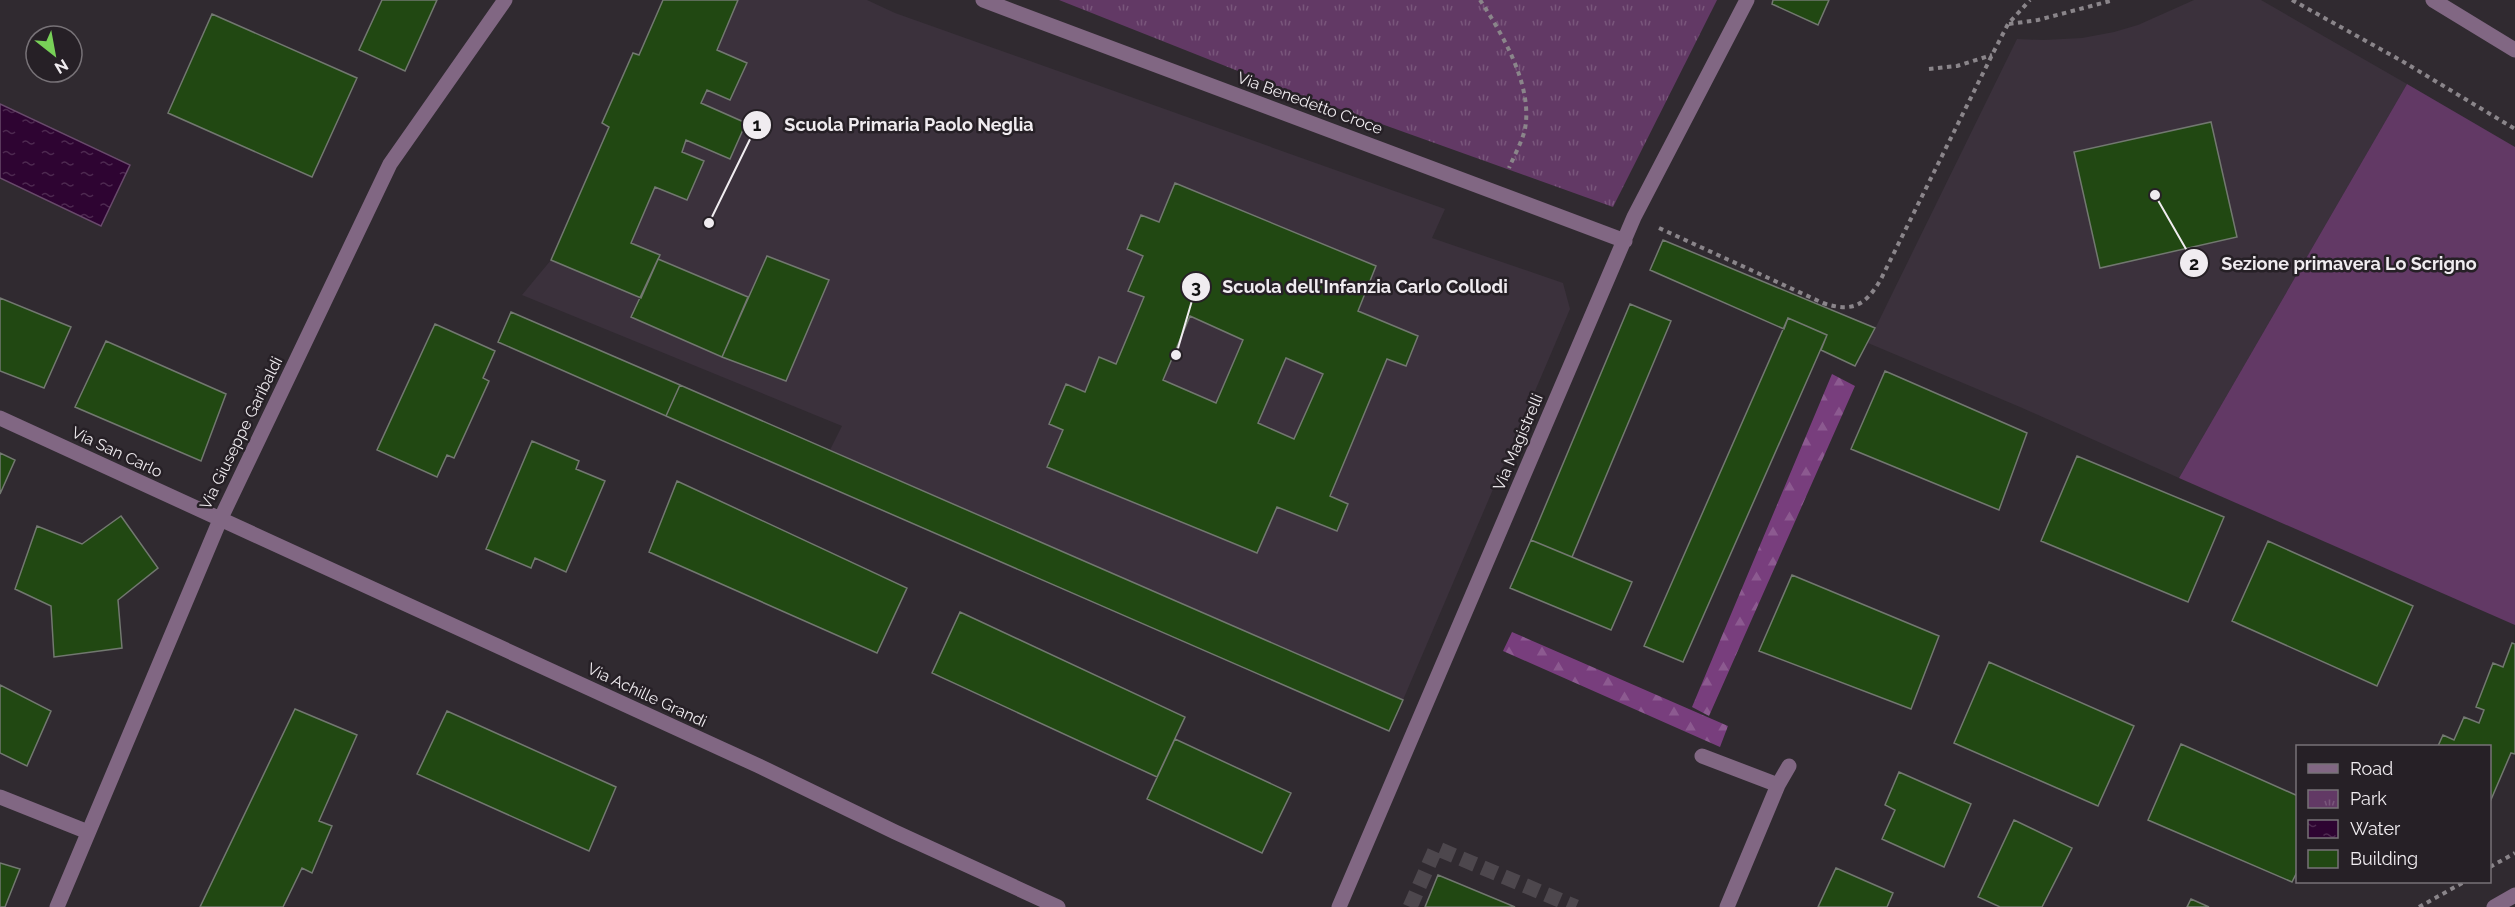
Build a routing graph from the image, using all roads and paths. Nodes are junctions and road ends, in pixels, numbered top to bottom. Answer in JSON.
{"nodes":[{"id":1,"x":505,"y":0,"type":"edge"},
{"id":2,"x":983,"y":0,"type":"edge"},
{"id":3,"x":1480,"y":0,"type":"edge"},
{"id":4,"x":1747,"y":0,"type":"edge"},
{"id":5,"x":2030,"y":0,"type":"edge"},
{"id":6,"x":2114,"y":0,"type":"edge"},
{"id":7,"x":2292,"y":0,"type":"edge"},
{"id":8,"x":2438,"y":1,"type":"edge"},
{"id":9,"x":2008,"y":24,"type":"junction"},
{"id":10,"x":2515,"y":50,"type":"edge"},
{"id":11,"x":1992,"y":55,"type":"junction"},
{"id":12,"x":1929,"y":69,"type":"dead end"},
{"id":13,"x":2515,"y":129,"type":"edge"},
{"id":14,"x":1501,"y":194,"type":"junction"},
{"id":15,"x":1634,"y":217,"type":"junction"},
{"id":16,"x":1625,"y":240,"type":"junction"},
{"id":17,"x":0,"y":418,"type":"edge"},
{"id":18,"x":220,"y":520,"type":"junction"},
{"id":19,"x":1702,"y":756,"type":"dead end"},
{"id":20,"x":1789,"y":766,"type":"dead end"},
{"id":21,"x":1778,"y":784,"type":"junction"},
{"id":22,"x":0,"y":797,"type":"edge"},
{"id":23,"x":88,"y":832,"type":"junction"},
{"id":24,"x":2515,"y":853,"type":"edge"},
{"id":25,"x":2491,"y":866,"type":"edge"},
{"id":26,"x":2462,"y":883,"type":"edge"},
{"id":27,"x":2515,"y":895,"type":"edge"},
{"id":28,"x":57,"y":907,"type":"edge"},
{"id":29,"x":1058,"y":907,"type":"edge"},
{"id":30,"x":1339,"y":907,"type":"edge"},
{"id":31,"x":1727,"y":907,"type":"edge"},
{"id":32,"x":2419,"y":907,"type":"edge"},
{"id":33,"x":2494,"y":907,"type":"edge"}],
"edges":[{"from":1,"to":18,"type":"street","name":"Via Giuseppe Garibaldi"},
{"from":2,"to":14,"type":"street","name":"Via Benedetto Croce"},
{"from":3,"to":14,"type":"path"},
{"from":4,"to":15,"type":"street","name":"Via Magistrelli"},
{"from":5,"to":9,"type":"path"},
{"from":6,"to":9,"type":"path"},
{"from":7,"to":13,"type":"path"},
{"from":8,"to":10,"type":"street"},
{"from":9,"to":11,"type":"path"},
{"from":11,"to":12,"type":"path"},
{"from":11,"to":15,"type":"path"},
{"from":14,"to":16,"type":"street","name":"Via Benedetto Croce"},
{"from":15,"to":16,"type":"street","name":"Via Magistrelli"},
{"from":16,"to":30,"type":"street","name":"Via Magistrelli"},
{"from":17,"to":18,"type":"street","name":"Via San Carlo"},
{"from":18,"to":23,"type":"street","name":"Via Giuseppe Garibaldi"},
{"from":18,"to":29,"type":"street","name":"Via Achille Grandi"},
{"from":19,"to":21,"type":"street"},
{"from":20,"to":21,"type":"street"},
{"from":21,"to":31,"type":"street"},
{"from":22,"to":23,"type":"street"},
{"from":23,"to":28,"type":"street","name":"Via Giuseppe Garibaldi"},
{"from":24,"to":25,"type":"path"},
{"from":26,"to":32,"type":"path"},
{"from":27,"to":33,"type":"street"}]}
